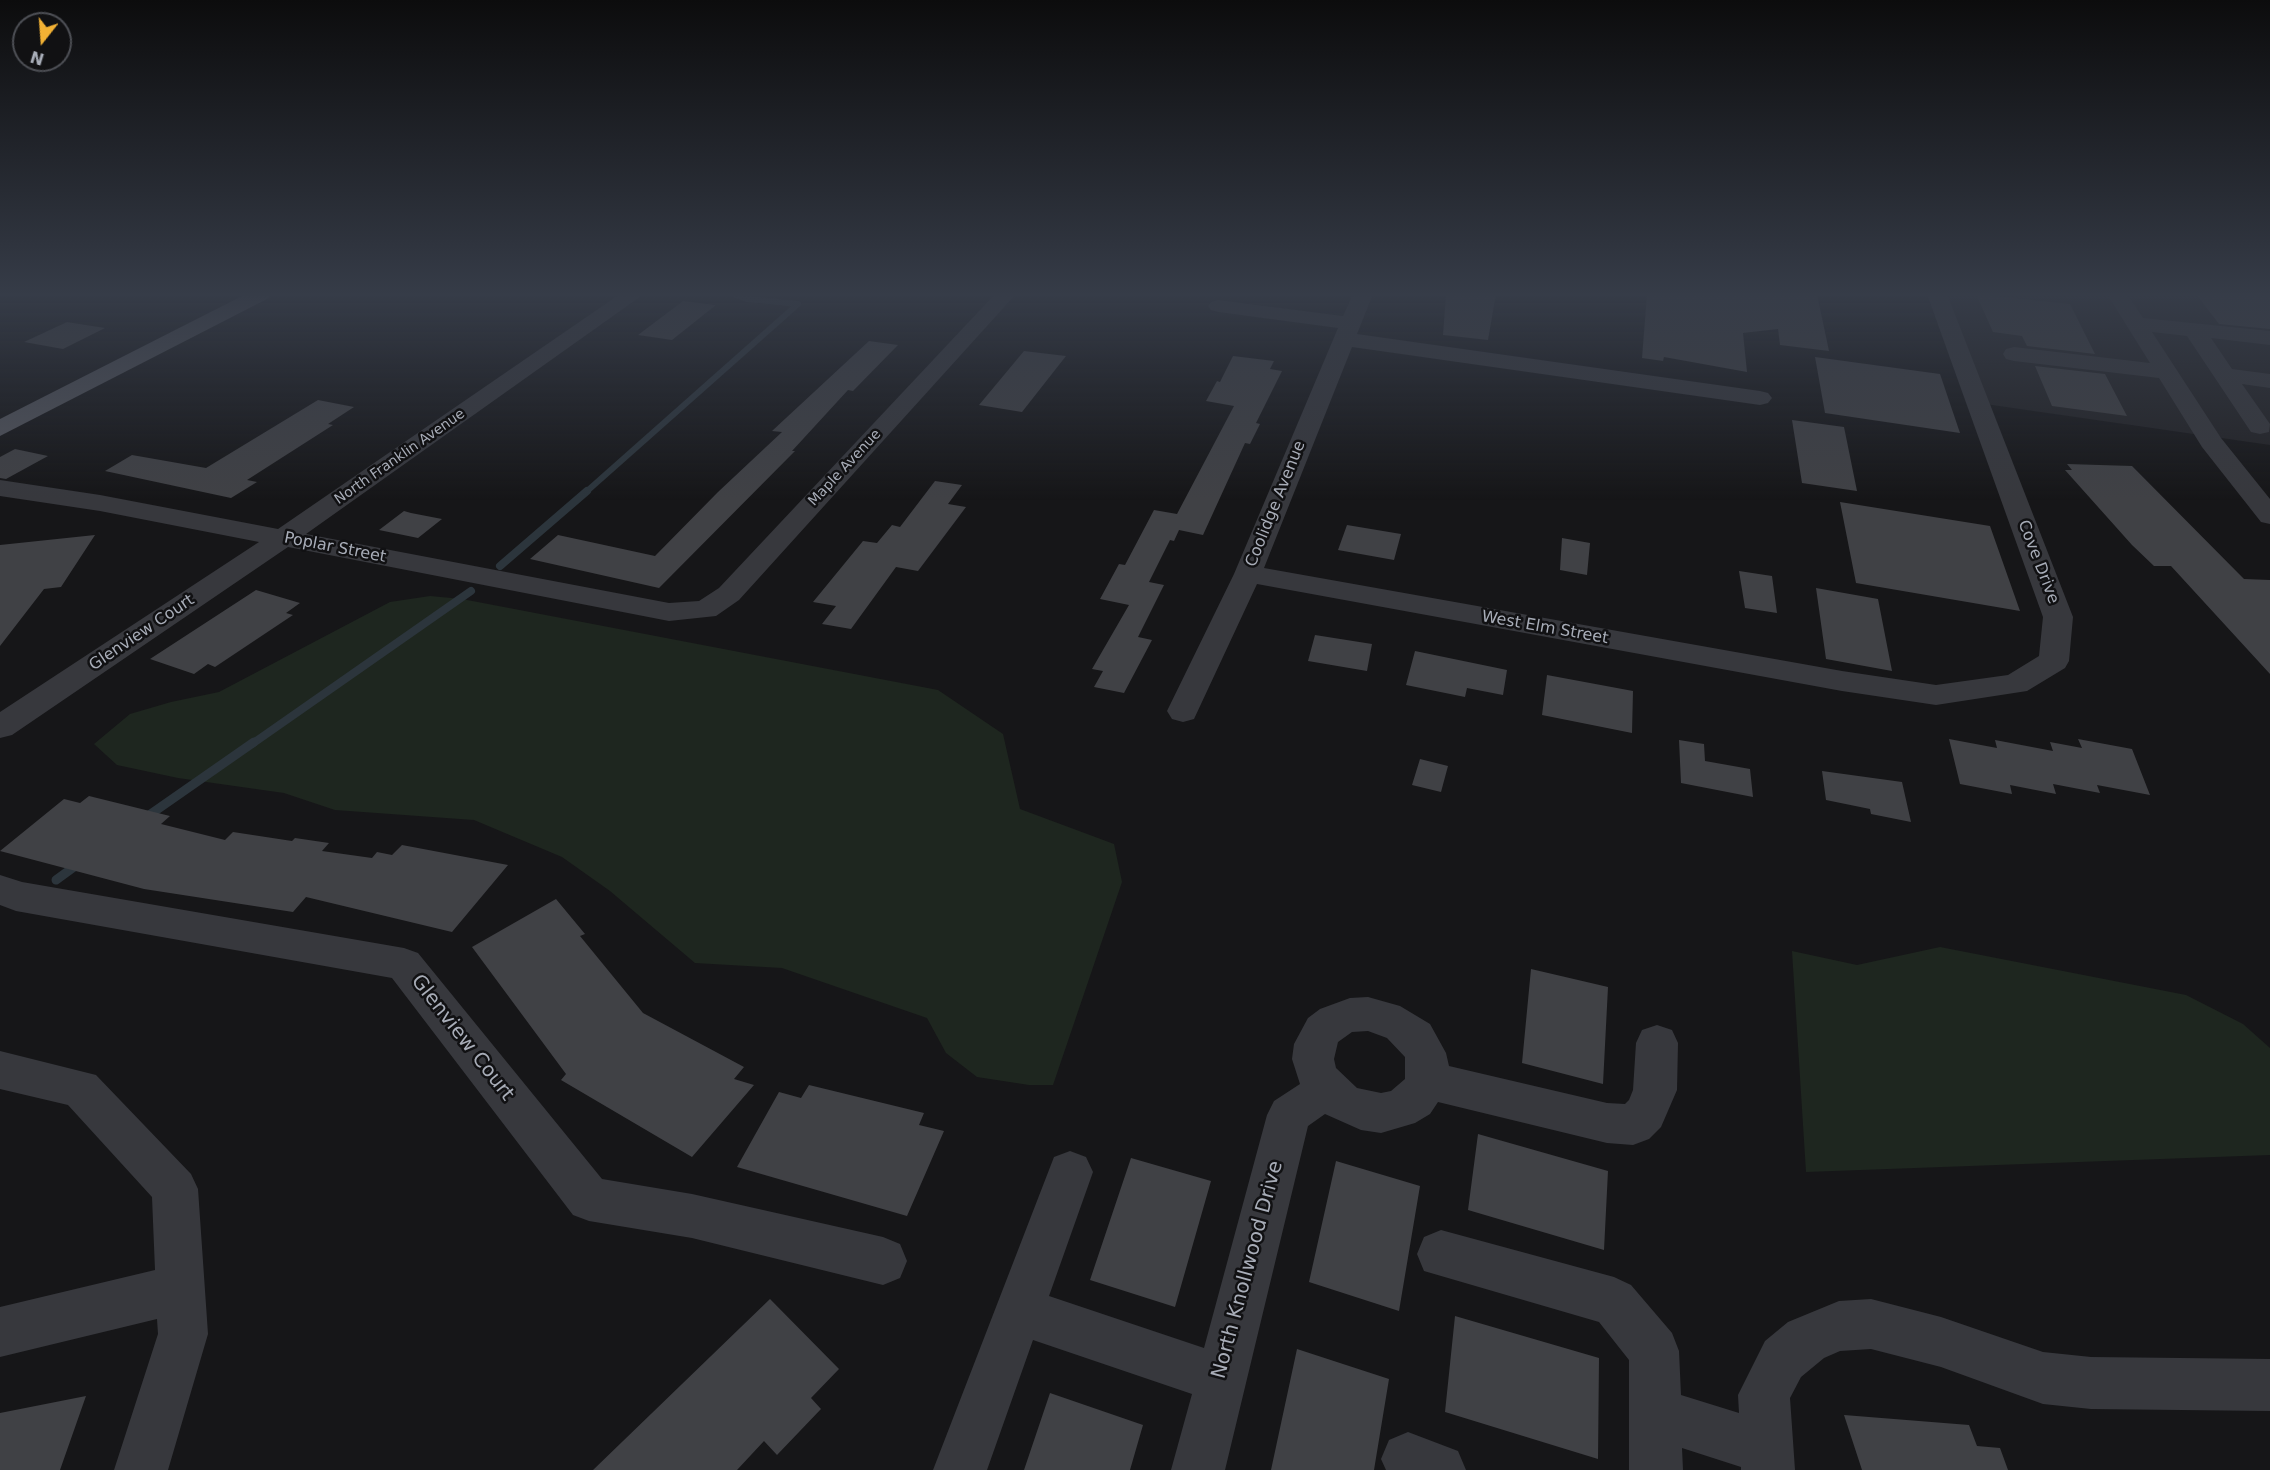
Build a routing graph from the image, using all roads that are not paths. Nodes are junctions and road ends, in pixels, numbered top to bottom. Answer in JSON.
{"nodes":[{"id":1,"x":129,"y":363,"type":"edge"},
{"id":2,"x":535,"y":363,"type":"edge"},
{"id":3,"x":943,"y":363,"type":"edge"},
{"id":4,"x":1335,"y":363,"type":"edge"},
{"id":5,"x":1580,"y":363,"type":"edge"},
{"id":6,"x":1963,"y":363,"type":"edge"},
{"id":7,"x":2087,"y":363,"type":"edge"},
{"id":8,"x":2160,"y":363,"type":"edge"},
{"id":9,"x":2217,"y":363,"type":"edge"},
{"id":10,"x":2166,"y":372,"type":"junction"},
{"id":11,"x":2225,"y":375,"type":"junction"},
{"id":12,"x":2270,"y":381,"type":"edge"},
{"id":13,"x":1760,"y":398,"type":"dead end"},
{"id":14,"x":2242,"y":401,"type":"junction"},
{"id":15,"x":2270,"y":404,"type":"edge"},
{"id":16,"x":2196,"y":418,"type":"junction"},
{"id":17,"x":2265,"y":428,"type":"edge"},
{"id":18,"x":0,"y":429,"type":"edge"},
{"id":19,"x":0,"y":488,"type":"edge"},
{"id":20,"x":2270,"y":516,"type":"edge"},
{"id":21,"x":283,"y":538,"type":"junction"},
{"id":22,"x":1248,"y":574,"type":"junction"},
{"id":23,"x":669,"y":612,"type":"joint"},
{"id":24,"x":1842,"y":681,"type":"joint"},
{"id":25,"x":1184,"y":711,"type":"dead end"},
{"id":26,"x":0,"y":727,"type":"edge"},
{"id":27,"x":0,"y":890,"type":"edge"},
{"id":28,"x":1656,"y":1043,"type":"dead end"},
{"id":29,"x":0,"y":1071,"type":"edge"},
{"id":30,"x":1426,"y":1080,"type":"junction"},
{"id":31,"x":1327,"y":1089,"type":"junction"},
{"id":32,"x":1070,"y":1172,"type":"dead end"},
{"id":33,"x":1441,"y":1254,"type":"dead end"},
{"id":34,"x":883,"y":1261,"type":"dead end"},
{"id":35,"x":180,"y":1289,"type":"junction"},
{"id":36,"x":1018,"y":1311,"type":"junction"},
{"id":37,"x":0,"y":1332,"type":"edge"},
{"id":38,"x":1219,"y":1378,"type":"junction"},
{"id":39,"x":2270,"y":1385,"type":"edge"},
{"id":40,"x":1656,"y":1413,"type":"junction"},
{"id":41,"x":1767,"y":1459,"type":"edge"},
{"id":42,"x":141,"y":1470,"type":"edge"},
{"id":43,"x":960,"y":1470,"type":"edge"},
{"id":44,"x":1198,"y":1470,"type":"edge"},
{"id":45,"x":1656,"y":1470,"type":"edge"}],
"edges":[{"from":1,"to":18,"type":"main road"},
{"from":2,"to":21,"type":"street","name":"North Franklin Avenue"},
{"from":3,"to":23,"type":"street","name":"Maple Avenue"},
{"from":4,"to":22,"type":"street","name":"Coolidge Avenue"},
{"from":5,"to":13,"type":"street"},
{"from":6,"to":24,"type":"street","name":"Cove Drive"},
{"from":7,"to":10,"type":"street"},
{"from":8,"to":10,"type":"street"},
{"from":9,"to":11,"type":"street"},
{"from":10,"to":16,"type":"street"},
{"from":11,"to":12,"type":"street"},
{"from":11,"to":14,"type":"street"},
{"from":14,"to":15,"type":"street"},
{"from":14,"to":17,"type":"street"},
{"from":16,"to":17,"type":"street"},
{"from":16,"to":20,"type":"street"},
{"from":19,"to":21,"type":"street","name":"Poplar Street"},
{"from":21,"to":23,"type":"street","name":"Poplar Street"},
{"from":21,"to":26,"type":"street","name":"Glenview Court"},
{"from":22,"to":24,"type":"street","name":"West Elm Street"},
{"from":22,"to":25,"type":"street","name":"Coolidge Avenue"},
{"from":27,"to":34,"type":"street","name":"Glenview Court"},
{"from":28,"to":30,"type":"street"},
{"from":29,"to":35,"type":"street"},
{"from":30,"to":31,"type":"street"},
{"from":30,"to":31,"type":"street"},
{"from":31,"to":38,"type":"street","name":"North Knollwood Drive"},
{"from":32,"to":36,"type":"street"},
{"from":33,"to":40,"type":"street"},
{"from":35,"to":37,"type":"street"},
{"from":35,"to":42,"type":"street"},
{"from":36,"to":38,"type":"street"},
{"from":36,"to":43,"type":"street"},
{"from":38,"to":44,"type":"street","name":"North Knollwood Drive"},
{"from":39,"to":41,"type":"street"},
{"from":40,"to":41,"type":"street"},
{"from":40,"to":45,"type":"street"}]}
